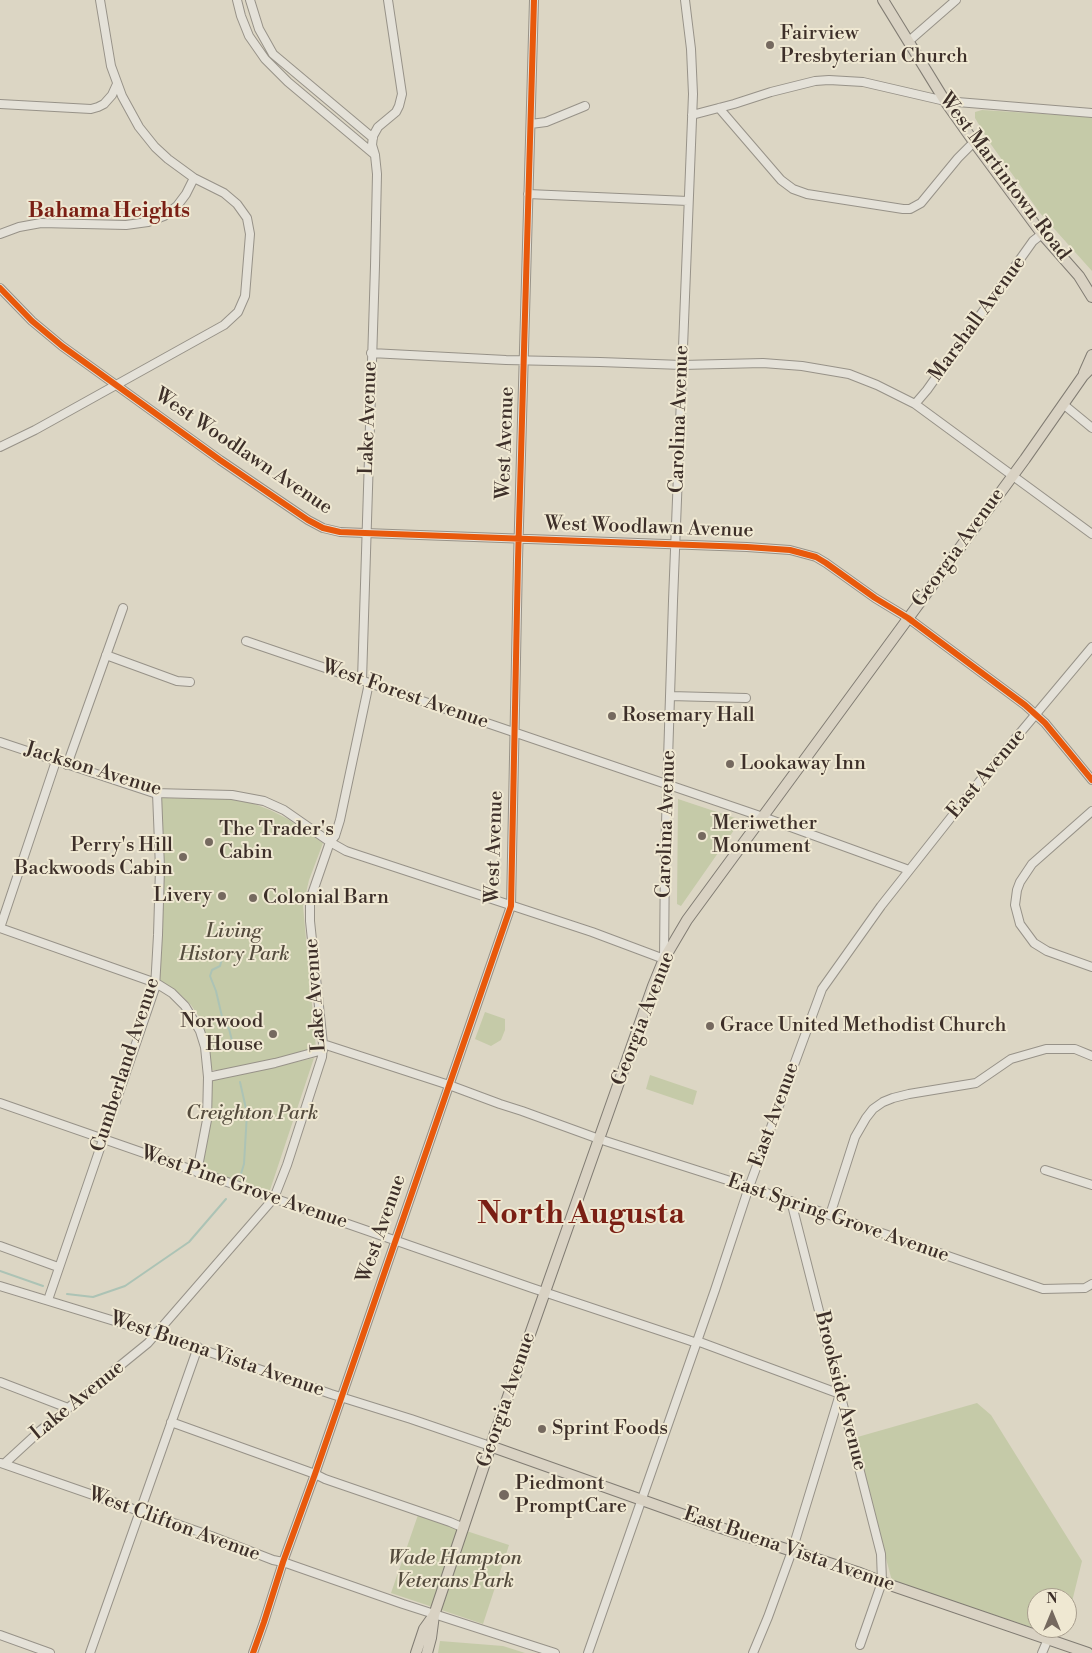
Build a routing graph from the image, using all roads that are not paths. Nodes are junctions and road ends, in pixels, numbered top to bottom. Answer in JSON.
{"nodes":[{"id":1,"x":100,"y":0,"type":"edge"},
{"id":2,"x":237,"y":0,"type":"edge"},
{"id":3,"x":250,"y":0,"type":"edge"},
{"id":4,"x":388,"y":0,"type":"edge"},
{"id":5,"x":534,"y":0,"type":"edge"},
{"id":6,"x":685,"y":0,"type":"edge"},
{"id":7,"x":883,"y":0,"type":"edge"},
{"id":8,"x":956,"y":0,"type":"edge"},
{"id":9,"x":909,"y":41,"type":"junction"},
{"id":10,"x":117,"y":84,"type":"junction"},
{"id":11,"x":945,"y":101,"type":"junction"},
{"id":12,"x":0,"y":104,"type":"edge"},
{"id":13,"x":585,"y":106,"type":"dead end"},
{"id":14,"x":719,"y":108,"type":"junction"},
{"id":15,"x":1092,"y":113,"type":"edge"},
{"id":16,"x":692,"y":115,"type":"junction"},
{"id":17,"x":531,"y":124,"type":"junction"},
{"id":18,"x":373,"y":138,"type":"junction"},
{"id":19,"x":974,"y":142,"type":"junction"},
{"id":20,"x":375,"y":155,"type":"junction"},
{"id":21,"x":194,"y":178,"type":"junction"},
{"id":22,"x":528,"y":194,"type":"junction"},
{"id":23,"x":688,"y":201,"type":"junction"},
{"id":24,"x":0,"y":234,"type":"edge"},
{"id":25,"x":1042,"y":234,"type":"junction"},
{"id":26,"x":1079,"y":276,"type":"junction"},
{"id":27,"x":1092,"y":286,"type":"edge"},
{"id":28,"x":0,"y":288,"type":"edge"},
{"id":29,"x":1092,"y":297,"type":"edge"},
{"id":30,"x":372,"y":353,"type":"junction"},
{"id":31,"x":1092,"y":355,"type":"edge"},
{"id":32,"x":525,"y":360,"type":"junction"},
{"id":33,"x":682,"y":365,"type":"junction"},
{"id":34,"x":1092,"y":367,"type":"edge"},
{"id":35,"x":1083,"y":376,"type":"junction"},
{"id":36,"x":116,"y":384,"type":"junction"},
{"id":37,"x":915,"y":404,"type":"junction"},
{"id":38,"x":1063,"y":404,"type":"junction"},
{"id":39,"x":1092,"y":428,"type":"edge"},
{"id":40,"x":0,"y":447,"type":"edge"},
{"id":41,"x":1012,"y":476,"type":"junction"},
{"id":42,"x":365,"y":533,"type":"junction"},
{"id":43,"x":1092,"y":534,"type":"edge"},
{"id":44,"x":519,"y":539,"type":"junction"},
{"id":45,"x":675,"y":545,"type":"junction"},
{"id":46,"x":123,"y":608,"type":"dead end"},
{"id":47,"x":908,"y":618,"type":"junction"},
{"id":48,"x":246,"y":641,"type":"dead end"},
{"id":49,"x":1092,"y":647,"type":"edge"},
{"id":50,"x":106,"y":656,"type":"junction"},
{"id":51,"x":365,"y":681,"type":"junction"},
{"id":52,"x":190,"y":682,"type":"dead end"},
{"id":53,"x":670,"y":696,"type":"junction"},
{"id":54,"x":746,"y":698,"type":"dead end"},
{"id":55,"x":1036,"y":714,"type":"junction"},
{"id":56,"x":515,"y":732,"type":"junction"},
{"id":57,"x":0,"y":742,"type":"edge"},
{"id":58,"x":56,"y":761,"type":"junction"},
{"id":59,"x":67,"y":765,"type":"junction"},
{"id":60,"x":1092,"y":780,"type":"edge"},
{"id":61,"x":668,"y":785,"type":"junction"},
{"id":62,"x":157,"y":793,"type":"junction"},
{"id":63,"x":1092,"y":811,"type":"edge"},
{"id":64,"x":763,"y":817,"type":"junction"},
{"id":65,"x":330,"y":842,"type":"junction"},
{"id":66,"x":909,"y":870,"type":"junction"},
{"id":67,"x":511,"y":906,"type":"junction"},
{"id":68,"x":0,"y":928,"type":"edge"},
{"id":69,"x":664,"y":959,"type":"junction"},
{"id":70,"x":1092,"y":967,"type":"edge"},
{"id":71,"x":156,"y":983,"type":"junction"},
{"id":72,"x":323,"y":1047,"type":"junction"},
{"id":73,"x":1092,"y":1056,"type":"edge"},
{"id":74,"x":208,"y":1077,"type":"junction"},
{"id":75,"x":449,"y":1085,"type":"junction"},
{"id":76,"x":0,"y":1103,"type":"edge"},
{"id":77,"x":103,"y":1139,"type":"junction"},
{"id":78,"x":599,"y":1139,"type":"junction"},
{"id":79,"x":1045,"y":1170,"type":"dead end"},
{"id":80,"x":197,"y":1172,"type":"junction"},
{"id":81,"x":1092,"y":1185,"type":"edge"},
{"id":82,"x":749,"y":1187,"type":"junction"},
{"id":83,"x":274,"y":1198,"type":"junction"},
{"id":84,"x":791,"y":1201,"type":"junction"},
{"id":85,"x":830,"y":1215,"type":"junction"},
{"id":86,"x":395,"y":1240,"type":"junction"},
{"id":87,"x":0,"y":1246,"type":"edge"},
{"id":88,"x":58,"y":1267,"type":"junction"},
{"id":89,"x":1092,"y":1284,"type":"edge"},
{"id":90,"x":0,"y":1286,"type":"edge"},
{"id":91,"x":545,"y":1293,"type":"junction"},
{"id":92,"x":48,"y":1300,"type":"junction"},
{"id":93,"x":157,"y":1334,"type":"junction"},
{"id":94,"x":697,"y":1342,"type":"junction"},
{"id":95,"x":198,"y":1347,"type":"junction"},
{"id":96,"x":0,"y":1382,"type":"edge"},
{"id":97,"x":840,"y":1394,"type":"junction"},
{"id":98,"x":341,"y":1397,"type":"junction"},
{"id":99,"x":68,"y":1408,"type":"junction"},
{"id":100,"x":171,"y":1422,"type":"junction"},
{"id":101,"x":490,"y":1446,"type":"junction"},
{"id":102,"x":2,"y":1464,"type":"edge"},
{"id":103,"x":315,"y":1474,"type":"junction"},
{"id":104,"x":642,"y":1500,"type":"junction"},
{"id":105,"x":140,"y":1511,"type":"junction"},
{"id":106,"x":464,"y":1528,"type":"junction"},
{"id":107,"x":792,"y":1551,"type":"junction"},
{"id":108,"x":283,"y":1562,"type":"junction"},
{"id":109,"x":882,"y":1582,"type":"junction"},
{"id":110,"x":434,"y":1614,"type":"junction"},
{"id":111,"x":0,"y":1635,"type":"edge"},
{"id":112,"x":1048,"y":1639,"type":"junction"},
{"id":113,"x":860,"y":1645,"type":"dead end"},
{"id":114,"x":50,"y":1653,"type":"edge"},
{"id":115,"x":90,"y":1653,"type":"edge"},
{"id":116,"x":253,"y":1653,"type":"edge"},
{"id":117,"x":416,"y":1653,"type":"edge"},
{"id":118,"x":427,"y":1653,"type":"edge"},
{"id":119,"x":555,"y":1653,"type":"edge"},
{"id":120,"x":588,"y":1653,"type":"edge"},
{"id":121,"x":752,"y":1653,"type":"edge"},
{"id":122,"x":1042,"y":1653,"type":"edge"},
{"id":123,"x":1088,"y":1653,"type":"edge"}],
"edges":[{"from":1,"to":10,"type":"street"},
{"from":2,"to":20,"type":"street"},
{"from":3,"to":18,"type":"street"},
{"from":4,"to":18,"type":"street"},
{"from":5,"to":17,"type":"street","name":"West Avenue"},
{"from":6,"to":16,"type":"street","name":"Carolina Avenue"},
{"from":7,"to":9,"type":"main road","name":"West Martintown Road"},
{"from":8,"to":9,"type":"street"},
{"from":9,"to":11,"type":"main road","name":"West Martintown Road"},
{"from":10,"to":12,"type":"street"},
{"from":10,"to":21,"type":"street"},
{"from":11,"to":14,"type":"street"},
{"from":11,"to":15,"type":"street"},
{"from":11,"to":19,"type":"main road","name":"West Martintown Road"},
{"from":13,"to":17,"type":"street"},
{"from":14,"to":16,"type":"street"},
{"from":14,"to":19,"type":"street"},
{"from":16,"to":23,"type":"street","name":"Carolina Avenue"},
{"from":17,"to":22,"type":"street","name":"West Avenue"},
{"from":18,"to":20,"type":"street","name":"Lake Avenue"},
{"from":19,"to":25,"type":"main road","name":"West Martintown Road"},
{"from":20,"to":30,"type":"street","name":"Lake Avenue"},
{"from":21,"to":24,"type":"street"},
{"from":21,"to":36,"type":"street"},
{"from":22,"to":23,"type":"street"},
{"from":22,"to":32,"type":"street","name":"West Avenue"},
{"from":23,"to":33,"type":"street","name":"Carolina Avenue"},
{"from":25,"to":26,"type":"main road","name":"West Martintown Road"},
{"from":25,"to":37,"type":"street","name":"Marshall Avenue"},
{"from":26,"to":27,"type":"main road","name":"West Martintown Road"},
{"from":26,"to":29,"type":"main road","name":"West Martintown Road"},
{"from":28,"to":36,"type":"street","name":"West Woodlawn Avenue"},
{"from":30,"to":32,"type":"street"},
{"from":30,"to":42,"type":"street","name":"Lake Avenue"},
{"from":31,"to":35,"type":"main road","name":"Georgia Avenue"},
{"from":32,"to":33,"type":"street"},
{"from":32,"to":44,"type":"street","name":"West Avenue"},
{"from":33,"to":37,"type":"street"},
{"from":33,"to":45,"type":"street","name":"Carolina Avenue"},
{"from":34,"to":35,"type":"main road","name":"Georgia Avenue"},
{"from":35,"to":38,"type":"main road","name":"Georgia Avenue"},
{"from":36,"to":40,"type":"street"},
{"from":36,"to":42,"type":"street","name":"West Woodlawn Avenue"},
{"from":37,"to":41,"type":"street"},
{"from":38,"to":39,"type":"street"},
{"from":38,"to":41,"type":"main road","name":"Georgia Avenue"},
{"from":41,"to":43,"type":"street"},
{"from":41,"to":47,"type":"main road","name":"Georgia Avenue"},
{"from":42,"to":44,"type":"street","name":"West Woodlawn Avenue"},
{"from":42,"to":51,"type":"street","name":"Lake Avenue"},
{"from":44,"to":45,"type":"street","name":"West Woodlawn Avenue"},
{"from":44,"to":56,"type":"street","name":"West Avenue"},
{"from":45,"to":47,"type":"street","name":"West Woodlawn Avenue"},
{"from":45,"to":53,"type":"street","name":"Carolina Avenue"},
{"from":46,"to":50,"type":"street"},
{"from":47,"to":55,"type":"street","name":"West Woodlawn Avenue"},
{"from":47,"to":64,"type":"main road","name":"Georgia Avenue"},
{"from":48,"to":51,"type":"street","name":"West Forest Avenue"},
{"from":49,"to":55,"type":"street","name":"East Avenue"},
{"from":50,"to":52,"type":"street"},
{"from":50,"to":59,"type":"street"},
{"from":51,"to":56,"type":"street","name":"West Forest Avenue"},
{"from":51,"to":65,"type":"street","name":"Lake Avenue"},
{"from":53,"to":54,"type":"street"},
{"from":53,"to":61,"type":"street","name":"Carolina Avenue"},
{"from":55,"to":60,"type":"street","name":"West Woodlawn Avenue"},
{"from":55,"to":66,"type":"street","name":"East Avenue"},
{"from":56,"to":61,"type":"street","name":"West Forest Avenue"},
{"from":56,"to":67,"type":"street","name":"West Avenue"},
{"from":57,"to":58,"type":"street","name":"Jackson Avenue"},
{"from":58,"to":59,"type":"street","name":"Jackson Avenue"},
{"from":58,"to":68,"type":"street"},
{"from":59,"to":62,"type":"street","name":"Jackson Avenue"},
{"from":61,"to":64,"type":"street","name":"West Forest Avenue"},
{"from":61,"to":69,"type":"street","name":"Carolina Avenue"},
{"from":62,"to":65,"type":"street","name":"Jackson Avenue"},
{"from":62,"to":71,"type":"street","name":"Cumberland Avenue"},
{"from":63,"to":70,"type":"street"},
{"from":64,"to":66,"type":"street","name":"West Forest Avenue"},
{"from":64,"to":69,"type":"main road","name":"Georgia Avenue"},
{"from":65,"to":67,"type":"street","name":"Jackson Avenue"},
{"from":65,"to":72,"type":"street","name":"Lake Avenue"},
{"from":66,"to":82,"type":"street","name":"East Avenue"},
{"from":67,"to":69,"type":"street","name":"Jackson Avenue"},
{"from":67,"to":75,"type":"street","name":"West Avenue"},
{"from":68,"to":71,"type":"street"},
{"from":69,"to":78,"type":"main road","name":"Georgia Avenue"},
{"from":71,"to":74,"type":"street"},
{"from":71,"to":77,"type":"street","name":"Cumberland Avenue"},
{"from":72,"to":74,"type":"street"},
{"from":72,"to":75,"type":"street","name":"East Spring Grove Avenue"},
{"from":72,"to":83,"type":"street","name":"Lake Avenue"},
{"from":73,"to":85,"type":"street"},
{"from":74,"to":80,"type":"street"},
{"from":75,"to":78,"type":"street","name":"East Spring Grove Avenue"},
{"from":75,"to":86,"type":"street","name":"West Avenue"},
{"from":76,"to":77,"type":"street","name":"West Pine Grove Avenue"},
{"from":77,"to":80,"type":"street","name":"West Pine Grove Avenue"},
{"from":77,"to":88,"type":"street","name":"Cumberland Avenue"},
{"from":78,"to":82,"type":"street","name":"East Spring Grove Avenue"},
{"from":78,"to":91,"type":"main road","name":"Georgia Avenue"},
{"from":79,"to":81,"type":"street"},
{"from":80,"to":83,"type":"street","name":"West Pine Grove Avenue"},
{"from":82,"to":84,"type":"street","name":"East Spring Grove Avenue"},
{"from":82,"to":94,"type":"street","name":"East Avenue"},
{"from":83,"to":86,"type":"street","name":"West Pine Grove Avenue"},
{"from":83,"to":93,"type":"street","name":"Lake Avenue"},
{"from":84,"to":85,"type":"street","name":"East Spring Grove Avenue"},
{"from":84,"to":97,"type":"street","name":"Brookside Avenue"},
{"from":85,"to":89,"type":"street","name":"East Spring Grove Avenue"},
{"from":86,"to":91,"type":"street","name":"West Pine Grove Avenue"},
{"from":86,"to":98,"type":"street","name":"West Avenue"},
{"from":87,"to":88,"type":"street"},
{"from":88,"to":92,"type":"street","name":"Cumberland Avenue"},
{"from":90,"to":92,"type":"street","name":"West Buena Vista Avenue"},
{"from":91,"to":94,"type":"street","name":"West Pine Grove Avenue"},
{"from":91,"to":101,"type":"main road","name":"Georgia Avenue"},
{"from":92,"to":93,"type":"street","name":"West Buena Vista Avenue"},
{"from":93,"to":95,"type":"street","name":"West Buena Vista Avenue"},
{"from":93,"to":99,"type":"street","name":"Lake Avenue"},
{"from":94,"to":97,"type":"street","name":"West Pine Grove Avenue"},
{"from":94,"to":104,"type":"street","name":"East Avenue"},
{"from":95,"to":98,"type":"street","name":"West Buena Vista Avenue"},
{"from":95,"to":100,"type":"street"},
{"from":96,"to":99,"type":"street"},
{"from":97,"to":107,"type":"street"},
{"from":97,"to":109,"type":"street","name":"Brookside Avenue"},
{"from":98,"to":101,"type":"street","name":"West Buena Vista Avenue"},
{"from":98,"to":103,"type":"street","name":"West Avenue"},
{"from":99,"to":102,"type":"street","name":"Lake Avenue"},
{"from":100,"to":103,"type":"street"},
{"from":100,"to":105,"type":"street"},
{"from":101,"to":104,"type":"main road","name":"East Buena Vista Avenue"},
{"from":101,"to":106,"type":"main road","name":"Georgia Avenue"},
{"from":102,"to":105,"type":"street","name":"West Clifton Avenue"},
{"from":103,"to":106,"type":"street"},
{"from":103,"to":108,"type":"street","name":"West Avenue"},
{"from":104,"to":107,"type":"main road","name":"East Buena Vista Avenue"},
{"from":104,"to":120,"type":"street","name":"East Avenue"},
{"from":105,"to":108,"type":"street","name":"West Clifton Avenue"},
{"from":105,"to":115,"type":"street"},
{"from":106,"to":110,"type":"main road","name":"Georgia Avenue"},
{"from":107,"to":109,"type":"main road","name":"East Buena Vista Avenue"},
{"from":107,"to":121,"type":"street"},
{"from":108,"to":110,"type":"street","name":"West Clifton Avenue"},
{"from":108,"to":116,"type":"street","name":"West Avenue"},
{"from":109,"to":112,"type":"main road","name":"East Buena Vista Avenue"},
{"from":109,"to":113,"type":"street"},
{"from":110,"to":117,"type":"main road","name":"Georgia Avenue"},
{"from":110,"to":118,"type":"main road","name":"Georgia Avenue"},
{"from":110,"to":119,"type":"street","name":"West Clifton Avenue"},
{"from":111,"to":114,"type":"street"},
{"from":112,"to":122,"type":"street"},
{"from":112,"to":123,"type":"main road","name":"East Buena Vista Avenue"}]}
